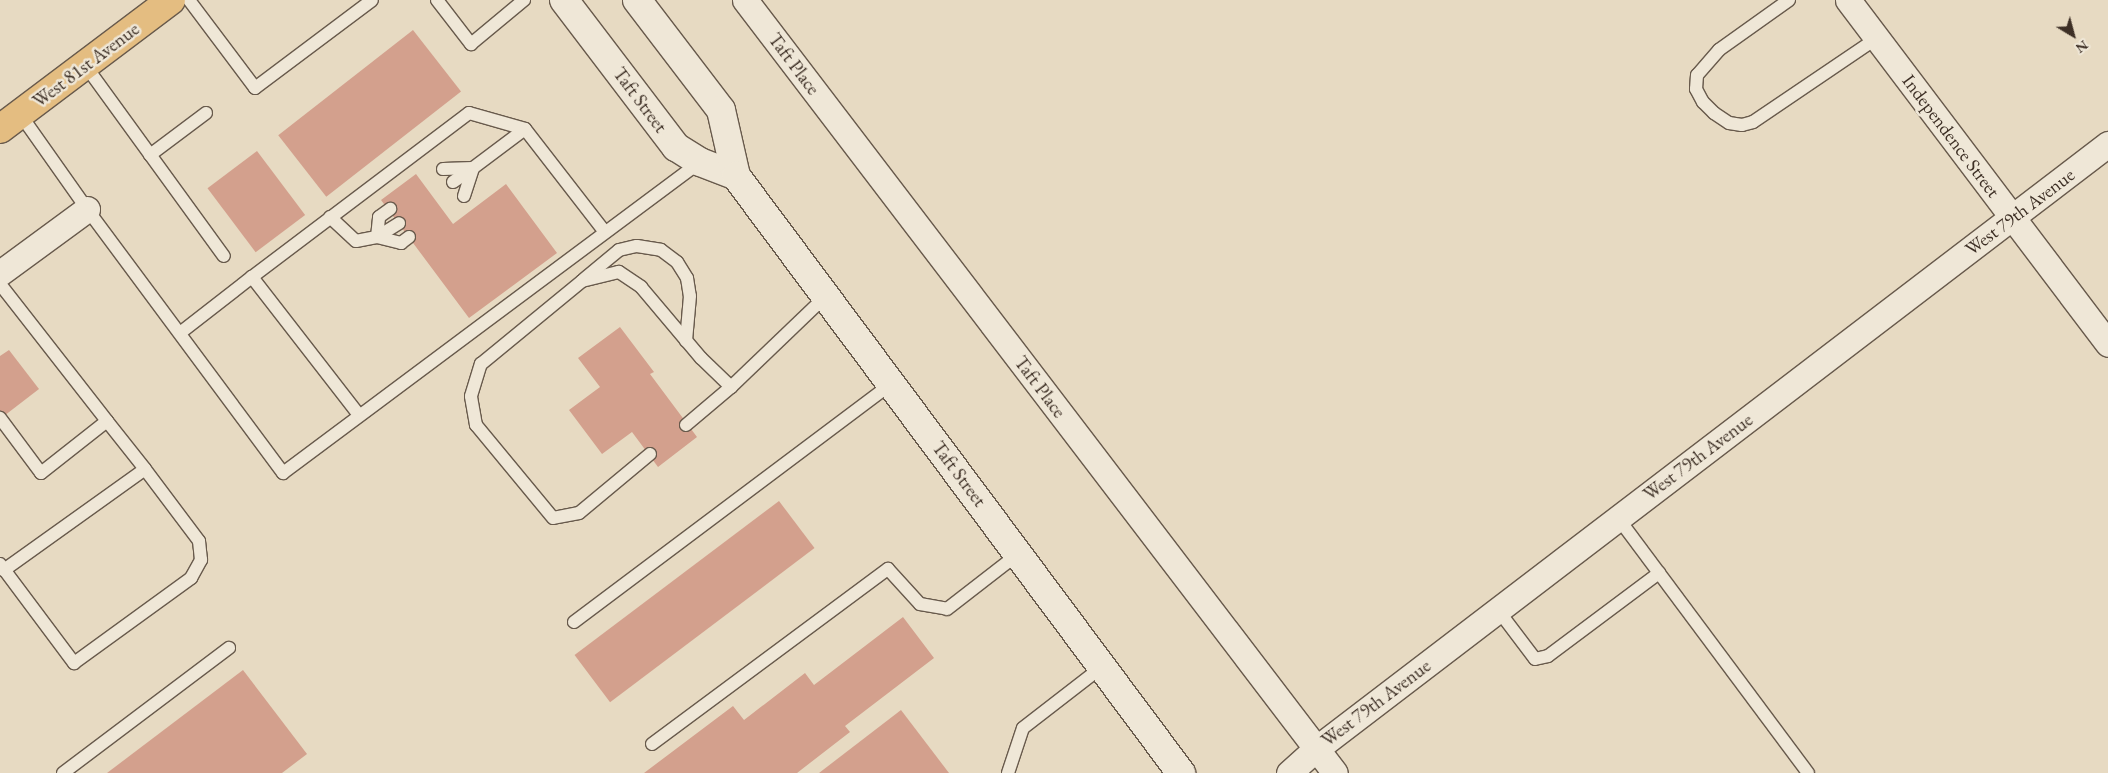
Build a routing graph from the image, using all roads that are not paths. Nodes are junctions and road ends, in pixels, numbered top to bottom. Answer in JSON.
{"nodes":[{"id":1,"x":172,"y":0,"type":"edge"},
{"id":2,"x":189,"y":0,"type":"edge"},
{"id":3,"x":372,"y":0,"type":"edge"},
{"id":4,"x":438,"y":0,"type":"edge"},
{"id":5,"x":524,"y":0,"type":"edge"},
{"id":6,"x":564,"y":0,"type":"edge"},
{"id":7,"x":637,"y":0,"type":"edge"},
{"id":8,"x":745,"y":0,"type":"edge"},
{"id":9,"x":1789,"y":0,"type":"edge"},
{"id":10,"x":1848,"y":0,"type":"edge"},
{"id":11,"x":1878,"y":38,"type":"junction"},
{"id":12,"x":85,"y":65,"type":"junction"},
{"id":13,"x":206,"y":113,"type":"dead end"},
{"id":14,"x":10,"y":121,"type":"edge"},
{"id":15,"x":525,"y":129,"type":"junction"},
{"id":16,"x":2108,"y":144,"type":"edge"},
{"id":17,"x":150,"y":155,"type":"junction"},
{"id":18,"x":700,"y":162,"type":"junction"},
{"id":19,"x":473,"y":168,"type":"junction"},
{"id":20,"x":443,"y":169,"type":"dead end"},
{"id":21,"x":736,"y":176,"type":"junction"},
{"id":22,"x":453,"y":182,"type":"dead end"},
{"id":23,"x":464,"y":196,"type":"dead end"},
{"id":24,"x":87,"y":208,"type":"junction"},
{"id":25,"x":390,"y":209,"type":"dead end"},
{"id":26,"x":330,"y":218,"type":"junction"},
{"id":27,"x":2012,"y":218,"type":"junction"},
{"id":28,"x":399,"y":224,"type":"dead end"},
{"id":29,"x":605,"y":232,"type":"junction"},
{"id":30,"x":377,"y":237,"type":"junction"},
{"id":31,"x":409,"y":237,"type":"dead end"},
{"id":32,"x":224,"y":256,"type":"dead end"},
{"id":33,"x":0,"y":273,"type":"edge"},
{"id":34,"x":252,"y":276,"type":"junction"},
{"id":35,"x":582,"y":281,"type":"junction"},
{"id":36,"x":0,"y":284,"type":"edge"},
{"id":37,"x":826,"y":296,"type":"junction"},
{"id":38,"x":180,"y":333,"type":"junction"},
{"id":39,"x":686,"y":341,"type":"junction"},
{"id":40,"x":2108,"y":344,"type":"edge"},
{"id":41,"x":891,"y":384,"type":"junction"},
{"id":42,"x":731,"y":388,"type":"junction"},
{"id":43,"x":359,"y":415,"type":"junction"},
{"id":44,"x":0,"y":418,"type":"edge"},
{"id":45,"x":107,"y":422,"type":"junction"},
{"id":46,"x":686,"y":425,"type":"dead end"},
{"id":47,"x":650,"y":454,"type":"dead end"},
{"id":48,"x":145,"y":469,"type":"junction"},
{"id":49,"x":1618,"y":518,"type":"junction"},
{"id":50,"x":1018,"y":554,"type":"junction"},
{"id":51,"x":1,"y":568,"type":"edge"},
{"id":52,"x":1659,"y":573,"type":"junction"},
{"id":53,"x":1498,"y":610,"type":"junction"},
{"id":54,"x":574,"y":622,"type":"dead end"},
{"id":55,"x":229,"y":648,"type":"dead end"},
{"id":56,"x":1102,"y":667,"type":"junction"},
{"id":57,"x":652,"y":744,"type":"dead end"},
{"id":58,"x":1316,"y":749,"type":"junction"},
{"id":59,"x":1171,"y":769,"type":"edge"},
{"id":60,"x":64,"y":773,"type":"edge"},
{"id":61,"x":1008,"y":773,"type":"edge"},
{"id":62,"x":1289,"y":773,"type":"edge"},
{"id":63,"x":1335,"y":773,"type":"edge"},
{"id":64,"x":1808,"y":773,"type":"edge"}],
"edges":[{"from":1,"to":12,"type":"main road","name":"West 81st Avenue"},
{"from":2,"to":3,"type":"lane"},
{"from":4,"to":5,"type":"lane"},
{"from":6,"to":18,"type":"main road","name":"Taft Street"},
{"from":7,"to":21,"type":"main road","name":"Taft Street"},
{"from":8,"to":58,"type":"street","name":"Taft Place"},
{"from":9,"to":11,"type":"lane"},
{"from":10,"to":11,"type":"street","name":"Independence Street"},
{"from":11,"to":27,"type":"street","name":"Independence Street"},
{"from":12,"to":14,"type":"main road","name":"West 81st Avenue"},
{"from":12,"to":17,"type":"lane"},
{"from":13,"to":17,"type":"lane"},
{"from":14,"to":24,"type":"lane"},
{"from":15,"to":19,"type":"lane"},
{"from":15,"to":26,"type":"lane"},
{"from":15,"to":29,"type":"lane"},
{"from":16,"to":27,"type":"street","name":"West 79th Avenue"},
{"from":17,"to":32,"type":"lane"},
{"from":18,"to":21,"type":"main road","name":"Taft Street"},
{"from":18,"to":29,"type":"lane"},
{"from":19,"to":20,"type":"lane"},
{"from":19,"to":22,"type":"lane"},
{"from":19,"to":23,"type":"lane"},
{"from":21,"to":37,"type":"main road","name":"Taft Street"},
{"from":24,"to":33,"type":"street"},
{"from":24,"to":38,"type":"lane"},
{"from":25,"to":30,"type":"lane"},
{"from":26,"to":30,"type":"lane"},
{"from":26,"to":34,"type":"lane"},
{"from":27,"to":40,"type":"street","name":"Independence Street"},
{"from":27,"to":49,"type":"street","name":"West 79th Avenue"},
{"from":28,"to":30,"type":"lane"},
{"from":29,"to":43,"type":"lane"},
{"from":30,"to":31,"type":"lane"},
{"from":34,"to":38,"type":"lane"},
{"from":34,"to":43,"type":"lane"},
{"from":35,"to":39,"type":"lane"},
{"from":35,"to":39,"type":"lane"},
{"from":35,"to":47,"type":"lane"},
{"from":36,"to":45,"type":"lane"},
{"from":37,"to":41,"type":"main road","name":"Taft Street"},
{"from":37,"to":42,"type":"lane"},
{"from":38,"to":43,"type":"lane"},
{"from":39,"to":42,"type":"lane"},
{"from":41,"to":50,"type":"main road","name":"Taft Street"},
{"from":41,"to":54,"type":"lane"},
{"from":42,"to":46,"type":"lane"},
{"from":44,"to":45,"type":"lane"},
{"from":45,"to":48,"type":"lane"},
{"from":48,"to":51,"type":"lane"},
{"from":48,"to":51,"type":"lane"},
{"from":49,"to":52,"type":"lane"},
{"from":49,"to":53,"type":"street","name":"West 79th Avenue"},
{"from":50,"to":56,"type":"main road","name":"Taft Street"},
{"from":50,"to":57,"type":"lane"},
{"from":52,"to":53,"type":"lane"},
{"from":52,"to":64,"type":"lane"},
{"from":53,"to":58,"type":"street","name":"West 79th Avenue"},
{"from":55,"to":60,"type":"lane"},
{"from":56,"to":59,"type":"main road","name":"Taft Street"},
{"from":56,"to":61,"type":"lane"},
{"from":58,"to":62,"type":"street","name":"West 79th Avenue"},
{"from":58,"to":63,"type":"street","name":"Taft Place"}]}
